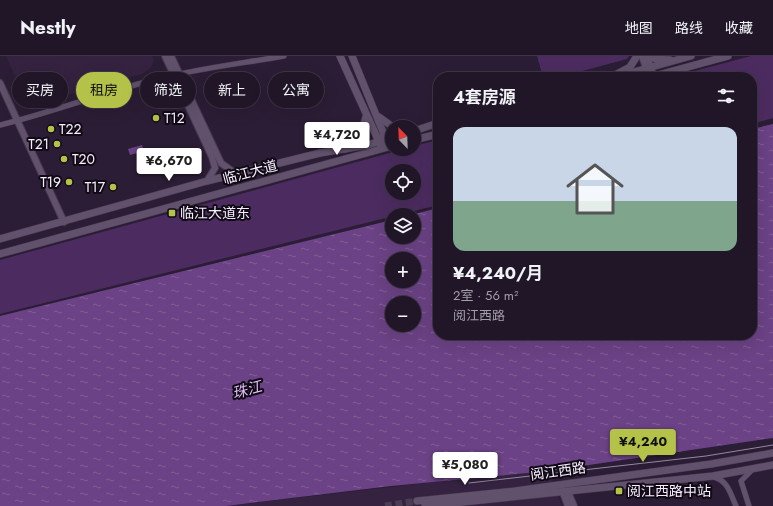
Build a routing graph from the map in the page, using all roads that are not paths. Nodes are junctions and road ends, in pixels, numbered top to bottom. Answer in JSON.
{"nodes":[{"id":1,"x":165,"y":56,"type":"edge"},
{"id":2,"x":171,"y":56,"type":"edge"},
{"id":3,"x":284,"y":56,"type":"edge"},
{"id":4,"x":340,"y":56,"type":"edge"},
{"id":5,"x":352,"y":56,"type":"edge"},
{"id":6,"x":637,"y":56,"type":"edge"},
{"id":7,"x":642,"y":56,"type":"edge"},
{"id":8,"x":647,"y":56,"type":"edge"},
{"id":9,"x":650,"y":56,"type":"edge"},
{"id":10,"x":691,"y":56,"type":"edge"},
{"id":11,"x":728,"y":56,"type":"edge"},
{"id":12,"x":676,"y":61,"type":"junction"},
{"id":13,"x":649,"y":68,"type":"junction"},
{"id":14,"x":175,"y":72,"type":"edge"},
{"id":15,"x":176,"y":72,"type":"edge"},
{"id":16,"x":194,"y":72,"type":"edge"},
{"id":17,"x":620,"y":72,"type":"edge"},
{"id":18,"x":634,"y":72,"type":"edge"},
{"id":19,"x":650,"y":72,"type":"edge"},
{"id":20,"x":669,"y":72,"type":"edge"},
{"id":21,"x":0,"y":83,"type":"edge"},
{"id":22,"x":140,"y":84,"type":"edge"},
{"id":23,"x":191,"y":108,"type":"edge"},
{"id":24,"x":194,"y":108,"type":"edge"},
{"id":25,"x":377,"y":114,"type":"junction"},
{"id":26,"x":366,"y":117,"type":"junction"},
{"id":27,"x":18,"y":121,"type":"junction"},
{"id":28,"x":385,"y":123,"type":"edge"},
{"id":29,"x":433,"y":124,"type":"edge"},
{"id":30,"x":0,"y":125,"type":"edge"},
{"id":31,"x":421,"y":128,"type":"edge"},
{"id":32,"x":433,"y":135,"type":"edge"},
{"id":33,"x":421,"y":138,"type":"edge"},
{"id":34,"x":385,"y":140,"type":"edge"},
{"id":35,"x":384,"y":148,"type":"joint"},
{"id":36,"x":344,"y":150,"type":"junction"},
{"id":37,"x":320,"y":153,"type":"junction"},
{"id":38,"x":323,"y":165,"type":"junction"},
{"id":39,"x":236,"y":174,"type":"junction"},
{"id":40,"x":207,"y":181,"type":"junction"},
{"id":41,"x":64,"y":222,"type":"junction"},
{"id":42,"x":0,"y":239,"type":"edge"},
{"id":43,"x":0,"y":254,"type":"edge"},
{"id":44,"x":773,"y":453,"type":"edge"},
{"id":45,"x":773,"y":465,"type":"edge"},
{"id":46,"x":754,"y":469,"type":"junction"},
{"id":47,"x":713,"y":476,"type":"junction"},
{"id":48,"x":565,"y":492,"type":"junction"},
{"id":49,"x":417,"y":501,"type":"tunnel mouth"},
{"id":50,"x":425,"y":506,"type":"tunnel mouth"},
{"id":51,"x":568,"y":506,"type":"edge"},
{"id":52,"x":574,"y":506,"type":"edge"},
{"id":53,"x":736,"y":506,"type":"edge"},
{"id":54,"x":749,"y":506,"type":"edge"}],
"edges":[{"from":1,"to":14,"type":"street"},
{"from":2,"to":15,"type":"street"},
{"from":3,"to":16,"type":"street"},
{"from":4,"to":26,"type":"main road"},
{"from":5,"to":25,"type":"main road"},
{"from":6,"to":17,"type":"main road"},
{"from":7,"to":13,"type":"street"},
{"from":8,"to":13,"type":"street"},
{"from":9,"to":12,"type":"main road"},
{"from":10,"to":12,"type":"main road"},
{"from":11,"to":20,"type":"main road"},
{"from":12,"to":13,"type":"main road"},
{"from":13,"to":18,"type":"main road"},
{"from":13,"to":19,"type":"street"},
{"from":21,"to":27,"type":"street"},
{"from":22,"to":27,"type":"street"},
{"from":23,"to":40,"type":"street"},
{"from":24,"to":39,"type":"street"},
{"from":25,"to":26,"type":"main road"},
{"from":25,"to":28,"type":"main road"},
{"from":25,"to":34,"type":"main road"},
{"from":26,"to":34,"type":"main road"},
{"from":26,"to":36,"type":"main road"},
{"from":27,"to":30,"type":"street"},
{"from":27,"to":41,"type":"street"},
{"from":29,"to":31,"type":"main road"},
{"from":32,"to":33,"type":"main road"},
{"from":34,"to":35,"type":"main road"},
{"from":34,"to":36,"type":"main road","name":"临江大道"},
{"from":35,"to":38,"type":"main road","name":"临江大道"},
{"from":36,"to":37,"type":"main road","name":"临江大道"},
{"from":37,"to":38,"type":"main road"},
{"from":37,"to":39,"type":"main road","name":"临江大道"},
{"from":38,"to":43,"type":"main road","name":"临江大道"},
{"from":39,"to":40,"type":"main road","name":"临江大道"},
{"from":40,"to":41,"type":"main road","name":"临江大道"},
{"from":41,"to":42,"type":"main road","name":"临江大道"},
{"from":44,"to":49,"type":"main road","name":"阅江西路"},
{"from":45,"to":46,"type":"main road","name":"阅江西路"},
{"from":46,"to":47,"type":"main road","name":"阅江西路"},
{"from":46,"to":54,"type":"street"},
{"from":47,"to":48,"type":"main road","name":"阅江西路"},
{"from":47,"to":53,"type":"street"},
{"from":48,"to":50,"type":"main road","name":"阅江西路"},
{"from":48,"to":51,"type":"street"},
{"from":48,"to":52,"type":"street"}]}
